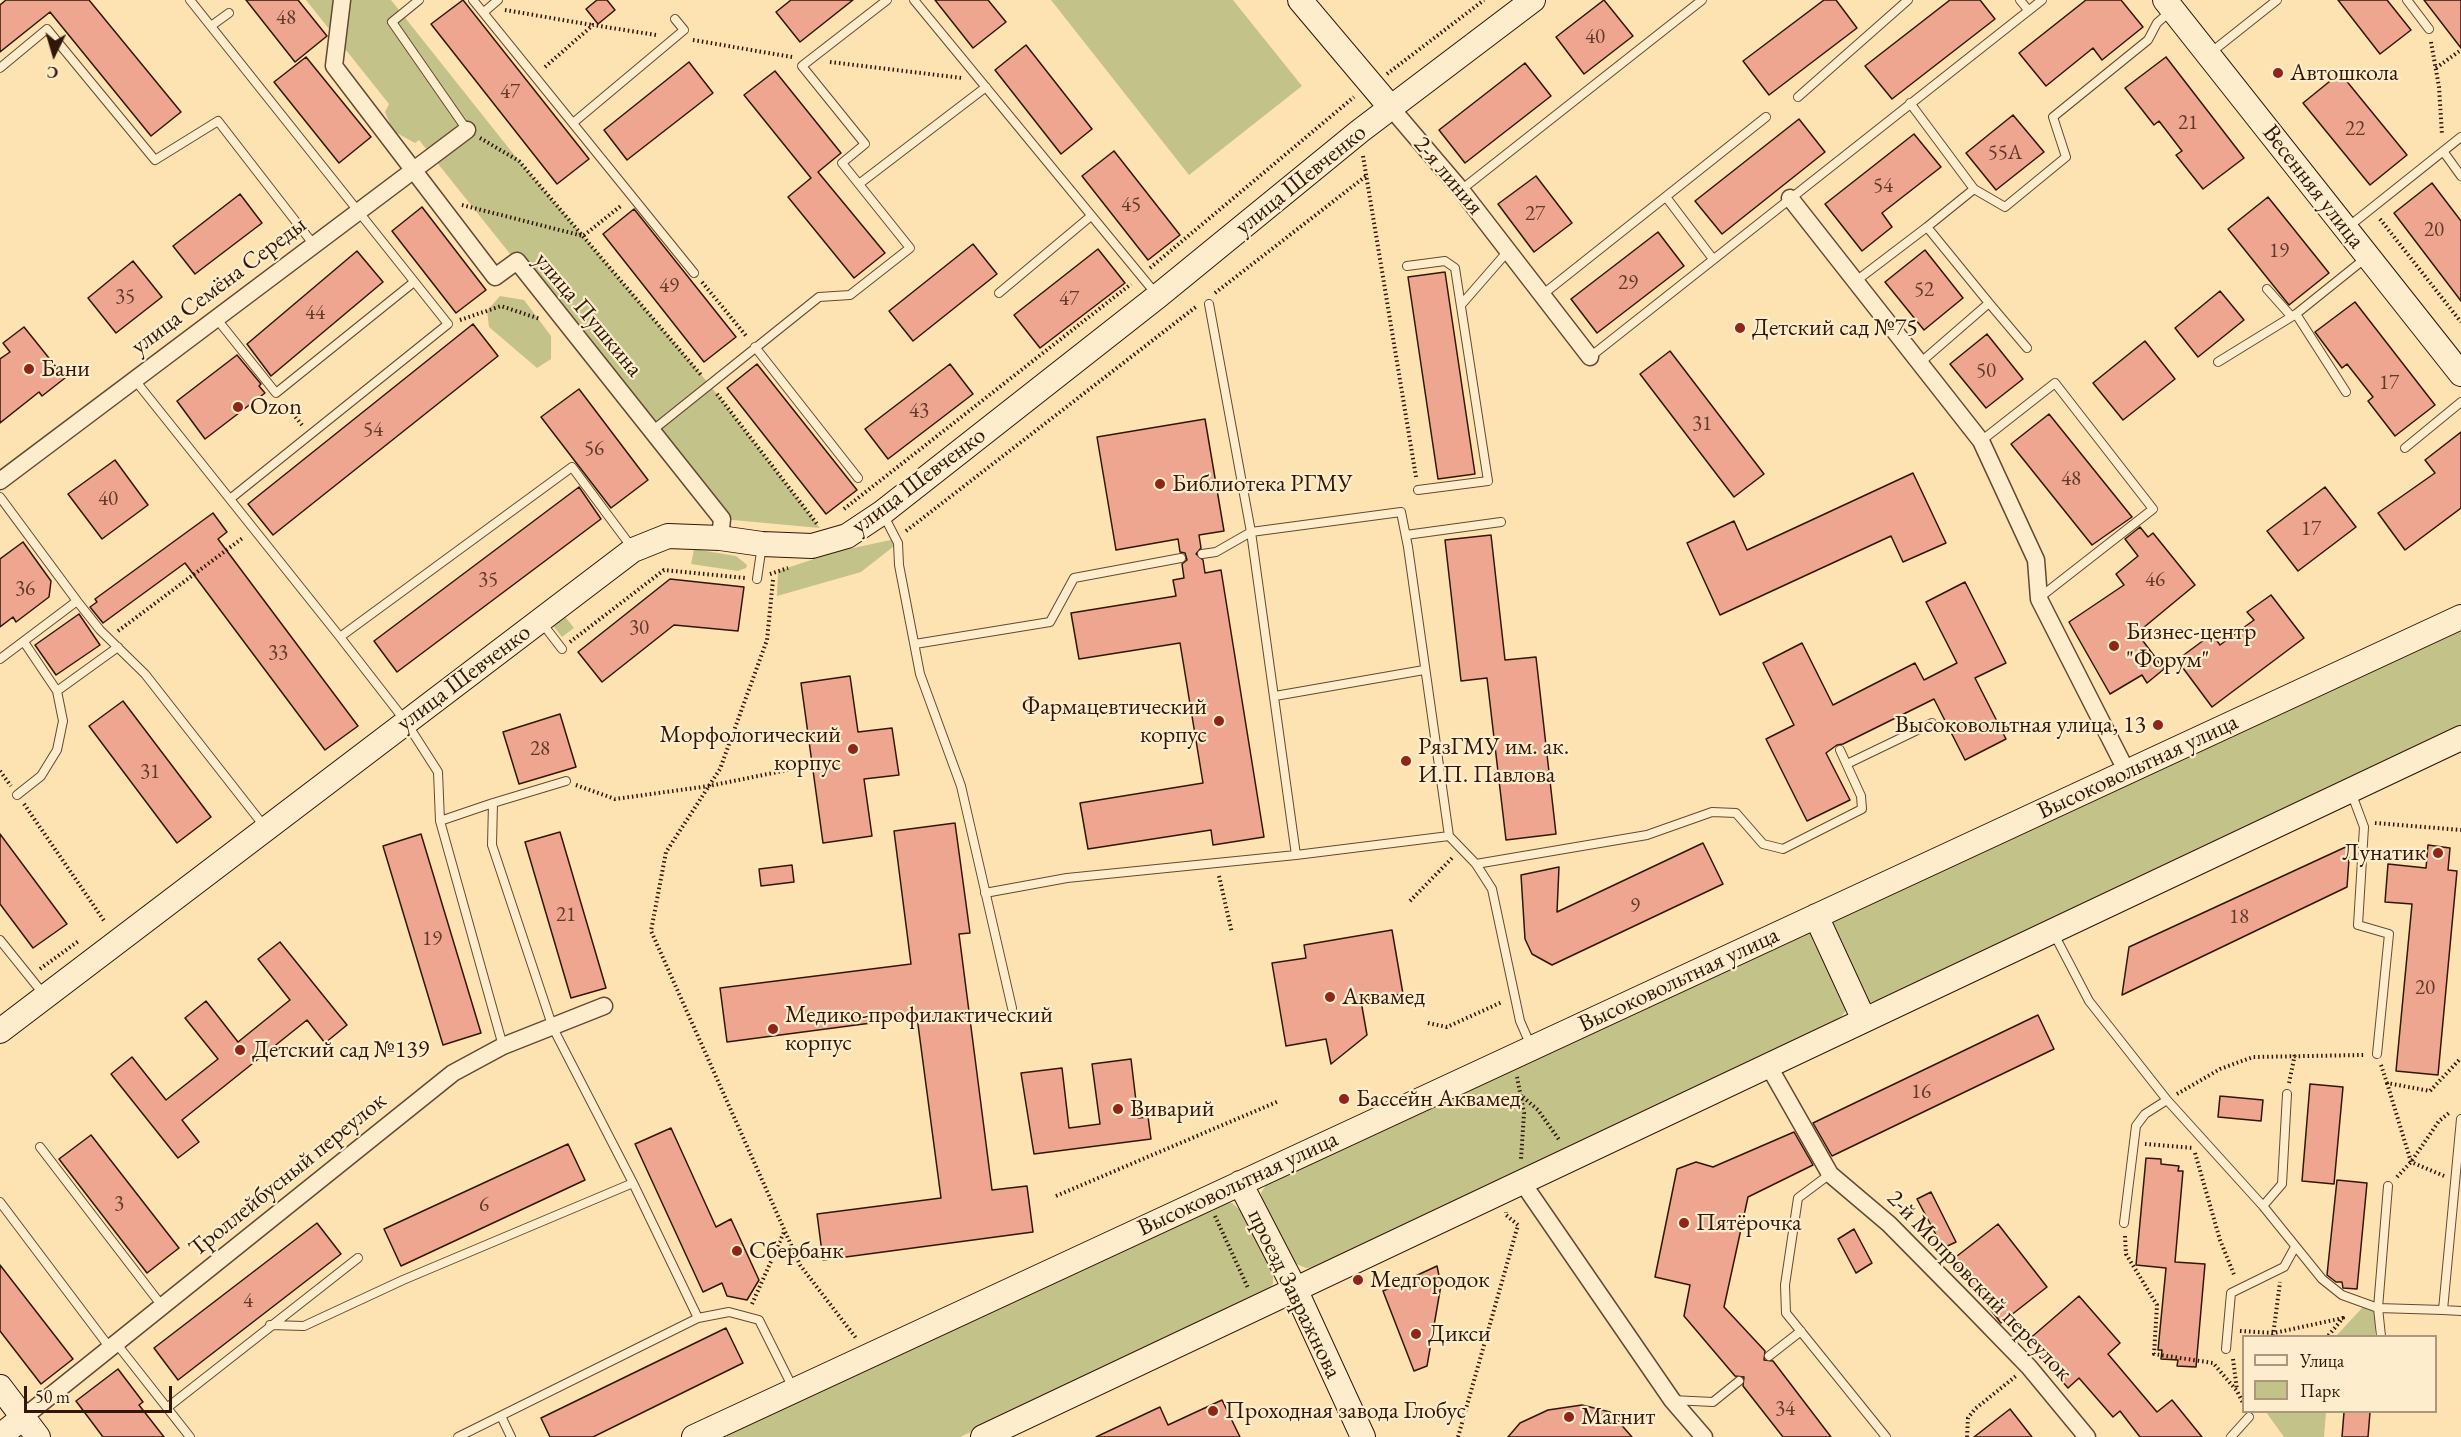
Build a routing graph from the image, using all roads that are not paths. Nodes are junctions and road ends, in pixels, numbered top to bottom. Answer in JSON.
{"nodes":[{"id":1,"x":190,"y":0,"type":"edge"},
{"id":2,"x":342,"y":0,"type":"edge"},
{"id":3,"x":418,"y":0,"type":"edge"},
{"id":4,"x":473,"y":0,"type":"edge"},
{"id":5,"x":498,"y":0,"type":"edge"},
{"id":6,"x":887,"y":0,"type":"edge"},
{"id":7,"x":914,"y":0,"type":"edge"},
{"id":8,"x":1300,"y":0,"type":"edge"},
{"id":9,"x":1533,"y":0,"type":"edge"},
{"id":10,"x":1702,"y":0,"type":"edge"},
{"id":11,"x":1908,"y":0,"type":"edge"},
{"id":12,"x":2020,"y":0,"type":"edge"},
{"id":13,"x":2042,"y":0,"type":"edge"},
{"id":14,"x":2277,"y":0,"type":"edge"},
{"id":15,"x":2408,"y":0,"type":"edge"},
{"id":16,"x":2169,"y":5,"type":"edge"},
{"id":17,"x":487,"y":10,"type":"junction"},
{"id":18,"x":2028,"y":10,"type":"junction"},
{"id":19,"x":229,"y":13,"type":"dead end"},
{"id":20,"x":675,"y":19,"type":"dead end"},
{"id":21,"x":211,"y":26,"type":"junction"},
{"id":22,"x":2429,"y":29,"type":"road end"},
{"id":23,"x":2208,"y":55,"type":"junction"},
{"id":24,"x":0,"y":68,"type":"edge"},
{"id":25,"x":983,"y":84,"type":"junction"},
{"id":26,"x":1798,"y":97,"type":"dead end"},
{"id":27,"x":1910,"y":103,"type":"junction"},
{"id":28,"x":1392,"y":109,"type":"junction"},
{"id":29,"x":1766,"y":117,"type":"dead end"},
{"id":30,"x":573,"y":123,"type":"junction"},
{"id":31,"x":467,"y":130,"type":"joint"},
{"id":32,"x":2461,"y":137,"type":"edge"},
{"id":33,"x":2444,"y":151,"type":"junction"},
{"id":34,"x":412,"y":171,"type":"junction"},
{"id":35,"x":2461,"y":176,"type":"edge"},
{"id":36,"x":859,"y":184,"type":"junction"},
{"id":37,"x":1974,"y":189,"type":"junction"},
{"id":38,"x":1461,"y":190,"type":"junction"},
{"id":39,"x":1666,"y":196,"type":"junction"},
{"id":40,"x":1790,"y":198,"type":"junction"},
{"id":41,"x":357,"y":212,"type":"junction"},
{"id":42,"x":1092,"y":216,"type":"junction"},
{"id":43,"x":1927,"y":227,"type":"junction"},
{"id":44,"x":2346,"y":229,"type":"junction"},
{"id":45,"x":314,"y":245,"type":"junction"},
{"id":46,"x":1508,"y":251,"type":"junction"},
{"id":47,"x":2367,"y":256,"type":"junction"},
{"id":48,"x":1713,"y":259,"type":"junction"},
{"id":49,"x":1407,"y":266,"type":"dead end"},
{"id":50,"x":694,"y":273,"type":"road end"},
{"id":51,"x":1856,"y":281,"type":"junction"},
{"id":52,"x":414,"y":282,"type":"junction"},
{"id":53,"x":2267,"y":289,"type":"dead end"},
{"id":54,"x":999,"y":293,"type":"dead end"},
{"id":55,"x":1542,"y":295,"type":"junction"},
{"id":56,"x":1158,"y":296,"type":"junction"},
{"id":57,"x":1989,"y":303,"type":"junction"},
{"id":58,"x":1209,"y":304,"type":"dead end"},
{"id":59,"x":1461,"y":305,"type":"junction"},
{"id":60,"x":2294,"y":315,"type":"junction"},
{"id":61,"x":215,"y":318,"type":"junction"},
{"id":62,"x":755,"y":346,"type":"junction"},
{"id":63,"x":2026,"y":348,"type":"dead end"},
{"id":64,"x":1590,"y":357,"type":"joint"},
{"id":65,"x":1921,"y":362,"type":"junction"},
{"id":66,"x":2218,"y":362,"type":"dead end"},
{"id":67,"x":2461,"y":374,"type":"edge"},
{"id":68,"x":134,"y":379,"type":"junction"},
{"id":69,"x":2346,"y":392,"type":"dead end"},
{"id":70,"x":2461,"y":402,"type":"edge"},
{"id":71,"x":653,"y":430,"type":"junction"},
{"id":72,"x":1981,"y":441,"type":"junction"},
{"id":73,"x":2405,"y":448,"type":"dead end"},
{"id":74,"x":858,"y":478,"type":"dead end"},
{"id":75,"x":0,"y":481,"type":"edge"},
{"id":76,"x":1418,"y":490,"type":"road end"},
{"id":77,"x":0,"y":497,"type":"edge"},
{"id":78,"x":230,"y":499,"type":"junction"},
{"id":79,"x":883,"y":512,"type":"junction"},
{"id":80,"x":1501,"y":522,"type":"dead end"},
{"id":81,"x":1251,"y":532,"type":"junction"},
{"id":82,"x":1406,"y":535,"type":"junction"},
{"id":83,"x":720,"y":538,"type":"junction"},
{"id":84,"x":762,"y":544,"type":"junction"},
{"id":85,"x":633,"y":550,"type":"junction"},
{"id":86,"x":1202,"y":554,"type":"dead end"},
{"id":87,"x":1181,"y":558,"type":"dead end"},
{"id":88,"x":757,"y":579,"type":"dead end"},
{"id":89,"x":2039,"y":599,"type":"junction"},
{"id":90,"x":76,"y":601,"type":"junction"},
{"id":91,"x":2461,"y":617,"type":"edge"},
{"id":92,"x":540,"y":620,"type":"junction"},
{"id":93,"x":340,"y":637,"type":"junction"},
{"id":94,"x":24,"y":642,"type":"junction"},
{"id":95,"x":915,"y":644,"type":"junction"},
{"id":96,"x":118,"y":647,"type":"junction"},
{"id":97,"x":562,"y":649,"type":"dead end"},
{"id":98,"x":0,"y":659,"type":"edge"},
{"id":99,"x":1424,"y":670,"type":"junction"},
{"id":100,"x":57,"y":691,"type":"junction"},
{"id":101,"x":1275,"y":696,"type":"junction"},
{"id":102,"x":405,"y":722,"type":"junction"},
{"id":103,"x":1932,"y":723,"type":"dead end"},
{"id":104,"x":2461,"y":738,"type":"edge"},
{"id":105,"x":1840,"y":750,"type":"dead end"},
{"id":106,"x":1847,"y":764,"type":"junction"},
{"id":107,"x":2127,"y":772,"type":"junction"},
{"id":108,"x":566,"y":781,"type":"road end"},
{"id":109,"x":2350,"y":790,"type":"junction"},
{"id":110,"x":17,"y":795,"type":"road end"},
{"id":111,"x":493,"y":803,"type":"junction"},
{"id":112,"x":440,"y":821,"type":"junction"},
{"id":113,"x":266,"y":828,"type":"junction"},
{"id":114,"x":1449,"y":836,"type":"junction"},
{"id":115,"x":1296,"y":855,"type":"junction"},
{"id":116,"x":1476,"y":864,"type":"junction"},
{"id":117,"x":985,"y":893,"type":"junction"},
{"id":118,"x":1816,"y":916,"type":"junction"},
{"id":119,"x":2052,"y":931,"type":"junction"},
{"id":120,"x":0,"y":940,"type":"edge"},
{"id":121,"x":45,"y":996,"type":"junction"},
{"id":122,"x":604,"y":1006,"type":"dead end"},
{"id":123,"x":1012,"y":1008,"type":"dead end"},
{"id":124,"x":1864,"y":1020,"type":"junction"},
{"id":125,"x":553,"y":1028,"type":"junction"},
{"id":126,"x":0,"y":1031,"type":"edge"},
{"id":127,"x":503,"y":1046,"type":"junction"},
{"id":128,"x":1522,"y":1053,"type":"junction"},
{"id":129,"x":2377,"y":1054,"type":"road end"},
{"id":130,"x":1768,"y":1065,"type":"junction"},
{"id":131,"x":2287,"y":1094,"type":"road end"},
{"id":132,"x":2167,"y":1100,"type":"junction"},
{"id":133,"x":2461,"y":1119,"type":"edge"},
{"id":134,"x":40,"y":1147,"type":"dead end"},
{"id":135,"x":1830,"y":1174,"type":"junction"},
{"id":136,"x":633,"y":1183,"type":"junction"},
{"id":137,"x":1518,"y":1183,"type":"junction"},
{"id":138,"x":1240,"y":1184,"type":"junction"},
{"id":139,"x":2388,"y":1186,"type":"road end"},
{"id":140,"x":0,"y":1202,"type":"edge"},
{"id":141,"x":2263,"y":1206,"type":"junction"},
{"id":142,"x":2124,"y":1223,"type":"road end"},
{"id":143,"x":2295,"y":1247,"type":"junction"},
{"id":144,"x":358,"y":1258,"type":"dead end"},
{"id":145,"x":1295,"y":1289,"type":"junction"},
{"id":146,"x":162,"y":1306,"type":"junction"},
{"id":147,"x":2378,"y":1308,"type":"junction"},
{"id":148,"x":2443,"y":1310,"type":"junction"},
{"id":149,"x":2461,"y":1311,"type":"edge"},
{"id":150,"x":698,"y":1318,"type":"junction"},
{"id":151,"x":270,"y":1325,"type":"junction"},
{"id":152,"x":1801,"y":1331,"type":"junction"},
{"id":153,"x":2380,"y":1335,"type":"edge"},
{"id":154,"x":113,"y":1345,"type":"junction"},
{"id":155,"x":2226,"y":1349,"type":"road end"},
{"id":156,"x":1769,"y":1356,"type":"dead end"},
{"id":157,"x":1739,"y":1381,"type":"dead end"},
{"id":158,"x":0,"y":1388,"type":"edge"},
{"id":159,"x":795,"y":1390,"type":"junction"},
{"id":160,"x":1672,"y":1400,"type":"junction"},
{"id":161,"x":168,"y":1407,"type":"junction"},
{"id":162,"x":501,"y":1416,"type":"junction"},
{"id":163,"x":2249,"y":1417,"type":"dead end"},
{"id":164,"x":10,"y":1428,"type":"edge"},
{"id":165,"x":38,"y":1437,"type":"edge"},
{"id":166,"x":190,"y":1437,"type":"edge"},
{"id":167,"x":458,"y":1437,"type":"edge"},
{"id":168,"x":511,"y":1437,"type":"edge"},
{"id":169,"x":693,"y":1437,"type":"edge"},
{"id":170,"x":983,"y":1437,"type":"edge"},
{"id":171,"x":1363,"y":1437,"type":"edge"},
{"id":172,"x":1704,"y":1437,"type":"edge"},
{"id":173,"x":1886,"y":1437,"type":"edge"},
{"id":174,"x":2087,"y":1437,"type":"edge"},
{"id":175,"x":2231,"y":1437,"type":"edge"}],
"edges":[{"from":1,"to":21,"type":"lane"},
{"from":2,"to":34,"type":"street","name":"улица Пушкина"},
{"from":3,"to":31,"type":"lane"},
{"from":4,"to":17,"type":"lane"},
{"from":5,"to":17,"type":"lane"},
{"from":6,"to":36,"type":"lane"},
{"from":7,"to":25,"type":"lane"},
{"from":8,"to":28,"type":"street","name":"2-я линия"},
{"from":9,"to":28,"type":"street","name":"улица Шевченко"},
{"from":10,"to":38,"type":"lane"},
{"from":11,"to":26,"type":"lane"},
{"from":12,"to":18,"type":"lane"},
{"from":13,"to":18,"type":"lane"},
{"from":14,"to":23,"type":"lane"},
{"from":15,"to":22,"type":"lane"},
{"from":16,"to":23,"type":"street","name":"Весенняя улица"},
{"from":16,"to":37,"type":"lane"},
{"from":17,"to":30,"type":"lane"},
{"from":18,"to":27,"type":"lane"},
{"from":19,"to":21,"type":"lane"},
{"from":20,"to":30,"type":"lane"},
{"from":21,"to":41,"type":"lane"},
{"from":23,"to":44,"type":"street","name":"Весенняя улица"},
{"from":24,"to":45,"type":"lane"},
{"from":25,"to":36,"type":"lane"},
{"from":25,"to":42,"type":"lane"},
{"from":27,"to":37,"type":"lane"},
{"from":27,"to":40,"type":"lane"},
{"from":28,"to":38,"type":"street","name":"2-я линия"},
{"from":28,"to":56,"type":"street","name":"улица Шевченко"},
{"from":29,"to":39,"type":"lane"},
{"from":30,"to":50,"type":"lane"},
{"from":31,"to":34,"type":"street","name":"улица Семёна Середы"},
{"from":32,"to":33,"type":"lane"},
{"from":33,"to":35,"type":"lane"},
{"from":33,"to":44,"type":"lane"},
{"from":34,"to":41,"type":"street","name":"улица Семёна Середы"},
{"from":34,"to":71,"type":"street","name":"улица Пушкина"},
{"from":36,"to":62,"type":"lane"},
{"from":37,"to":43,"type":"lane"},
{"from":38,"to":46,"type":"street","name":"2-я линия"},
{"from":39,"to":48,"type":"lane"},
{"from":39,"to":55,"type":"lane"},
{"from":40,"to":48,"type":"lane"},
{"from":40,"to":51,"type":"street"},
{"from":41,"to":45,"type":"street","name":"улица Семёна Середы"},
{"from":41,"to":52,"type":"lane"},
{"from":42,"to":54,"type":"lane"},
{"from":42,"to":56,"type":"lane"},
{"from":43,"to":51,"type":"lane"},
{"from":43,"to":57,"type":"lane"},
{"from":44,"to":47,"type":"street","name":"Весенняя улица"},
{"from":45,"to":61,"type":"street","name":"улица Семёна Середы"},
{"from":46,"to":55,"type":"street","name":"2-я линия"},
{"from":46,"to":59,"type":"lane"},
{"from":47,"to":60,"type":"lane"},
{"from":47,"to":67,"type":"street","name":"Весенняя улица"},
{"from":48,"to":64,"type":"lane"},
{"from":49,"to":59,"type":"lane"},
{"from":51,"to":65,"type":"street"},
{"from":52,"to":61,"type":"lane"},
{"from":52,"to":78,"type":"lane"},
{"from":53,"to":60,"type":"lane"},
{"from":55,"to":64,"type":"street","name":"2-я линия"},
{"from":56,"to":79,"type":"street","name":"улица Шевченко"},
{"from":57,"to":63,"type":"lane"},
{"from":57,"to":65,"type":"lane"},
{"from":58,"to":81,"type":"lane"},
{"from":59,"to":76,"type":"lane"},
{"from":60,"to":66,"type":"lane"},
{"from":60,"to":69,"type":"lane"},
{"from":61,"to":68,"type":"street","name":"улица Семёна Середы"},
{"from":62,"to":71,"type":"lane"},
{"from":62,"to":74,"type":"lane"},
{"from":65,"to":72,"type":"street"},
{"from":68,"to":75,"type":"street","name":"улица Семёна Середы"},
{"from":68,"to":78,"type":"lane"},
{"from":70,"to":73,"type":"lane"},
{"from":71,"to":83,"type":"street","name":"улица Пушкина"},
{"from":72,"to":89,"type":"street"},
{"from":72,"to":89,"type":"lane"},
{"from":77,"to":90,"type":"lane"},
{"from":78,"to":93,"type":"lane"},
{"from":79,"to":84,"type":"street","name":"улица Шевченко"},
{"from":79,"to":95,"type":"lane"},
{"from":80,"to":82,"type":"lane"},
{"from":81,"to":82,"type":"lane"},
{"from":81,"to":86,"type":"lane"},
{"from":81,"to":101,"type":"lane"},
{"from":82,"to":99,"type":"lane"},
{"from":83,"to":84,"type":"street","name":"улица Шевченко"},
{"from":83,"to":85,"type":"street","name":"улица Шевченко"},
{"from":84,"to":88,"type":"lane"},
{"from":85,"to":92,"type":"street","name":"улица Шевченко"},
{"from":85,"to":93,"type":"lane"},
{"from":87,"to":95,"type":"lane"},
{"from":89,"to":107,"type":"street"},
{"from":90,"to":94,"type":"lane"},
{"from":90,"to":96,"type":"lane"},
{"from":91,"to":107,"type":"street","name":"Высоковольтная улица"},
{"from":92,"to":97,"type":"lane"},
{"from":92,"to":102,"type":"street","name":"улица Шевченко"},
{"from":93,"to":102,"type":"lane"},
{"from":94,"to":98,"type":"lane"},
{"from":94,"to":100,"type":"lane"},
{"from":95,"to":117,"type":"lane"},
{"from":96,"to":100,"type":"lane"},
{"from":96,"to":113,"type":"lane"},
{"from":99,"to":101,"type":"lane"},
{"from":99,"to":114,"type":"lane"},
{"from":100,"to":110,"type":"lane"},
{"from":101,"to":115,"type":"lane"},
{"from":102,"to":112,"type":"lane"},
{"from":102,"to":113,"type":"street","name":"улица Шевченко"},
{"from":103,"to":106,"type":"lane"},
{"from":104,"to":109,"type":"street"},
{"from":105,"to":106,"type":"lane"},
{"from":106,"to":116,"type":"lane"},
{"from":107,"to":118,"type":"street","name":"Высоковольтная улица"},
{"from":108,"to":111,"type":"lane"},
{"from":109,"to":119,"type":"street"},
{"from":109,"to":129,"type":"lane"},
{"from":111,"to":112,"type":"lane"},
{"from":111,"to":125,"type":"lane"},
{"from":112,"to":127,"type":"lane"},
{"from":113,"to":121,"type":"street","name":"улица Шевченко"},
{"from":114,"to":115,"type":"lane"},
{"from":114,"to":116,"type":"lane"},
{"from":115,"to":117,"type":"lane"},
{"from":116,"to":128,"type":"lane"},
{"from":117,"to":123,"type":"lane"},
{"from":118,"to":124,"type":"street"},
{"from":118,"to":128,"type":"street","name":"Высоковольтная улица"},
{"from":119,"to":124,"type":"street"},
{"from":119,"to":132,"type":"lane"},
{"from":120,"to":121,"type":"lane"},
{"from":121,"to":126,"type":"street","name":"улица Шевченко"},
{"from":122,"to":125,"type":"street","name":"Троллейбусный переулок"},
{"from":124,"to":130,"type":"street"},
{"from":125,"to":127,"type":"street","name":"Троллейбусный переулок"},
{"from":125,"to":136,"type":"lane"},
{"from":127,"to":146,"type":"street","name":"Троллейбусный переулок"},
{"from":128,"to":138,"type":"street","name":"Высоковольтная улица"},
{"from":130,"to":135,"type":"street"},
{"from":130,"to":137,"type":"street"},
{"from":131,"to":141,"type":"lane"},
{"from":132,"to":141,"type":"lane"},
{"from":132,"to":142,"type":"lane"},
{"from":133,"to":148,"type":"lane"},
{"from":134,"to":146,"type":"lane"},
{"from":135,"to":152,"type":"lane"},
{"from":135,"to":174,"type":"street","name":"2-й Мопровский переулок"},
{"from":136,"to":150,"type":"lane"},
{"from":136,"to":151,"type":"lane"},
{"from":137,"to":145,"type":"street"},
{"from":137,"to":160,"type":"street"},
{"from":138,"to":145,"type":"street","name":"проезд Завражнова"},
{"from":138,"to":159,"type":"street","name":"Высоковольтная улица"},
{"from":139,"to":147,"type":"lane"},
{"from":140,"to":154,"type":"lane"},
{"from":141,"to":143,"type":"lane"},
{"from":143,"to":147,"type":"lane"},
{"from":143,"to":155,"type":"lane"},
{"from":144,"to":151,"type":"lane"},
{"from":145,"to":170,"type":"street"},
{"from":145,"to":171,"type":"street","name":"проезд Завражнова"},
{"from":146,"to":154,"type":"street","name":"Троллейбусный переулок"},
{"from":147,"to":148,"type":"lane"},
{"from":147,"to":153,"type":"lane"},
{"from":148,"to":149,"type":"lane"},
{"from":150,"to":159,"type":"lane"},
{"from":150,"to":162,"type":"lane"},
{"from":151,"to":161,"type":"lane"},
{"from":152,"to":156,"type":"lane"},
{"from":152,"to":173,"type":"lane"},
{"from":154,"to":161,"type":"lane"},
{"from":154,"to":164,"type":"street","name":"Троллейбусный переулок"},
{"from":157,"to":160,"type":"lane"},
{"from":158,"to":164,"type":"street"},
{"from":159,"to":169,"type":"street","name":"Высоковольтная улица"},
{"from":160,"to":172,"type":"street"},
{"from":161,"to":166,"type":"lane"},
{"from":162,"to":167,"type":"lane"},
{"from":162,"to":168,"type":"lane"},
{"from":163,"to":175,"type":"lane"},
{"from":164,"to":165,"type":"street"}]}
